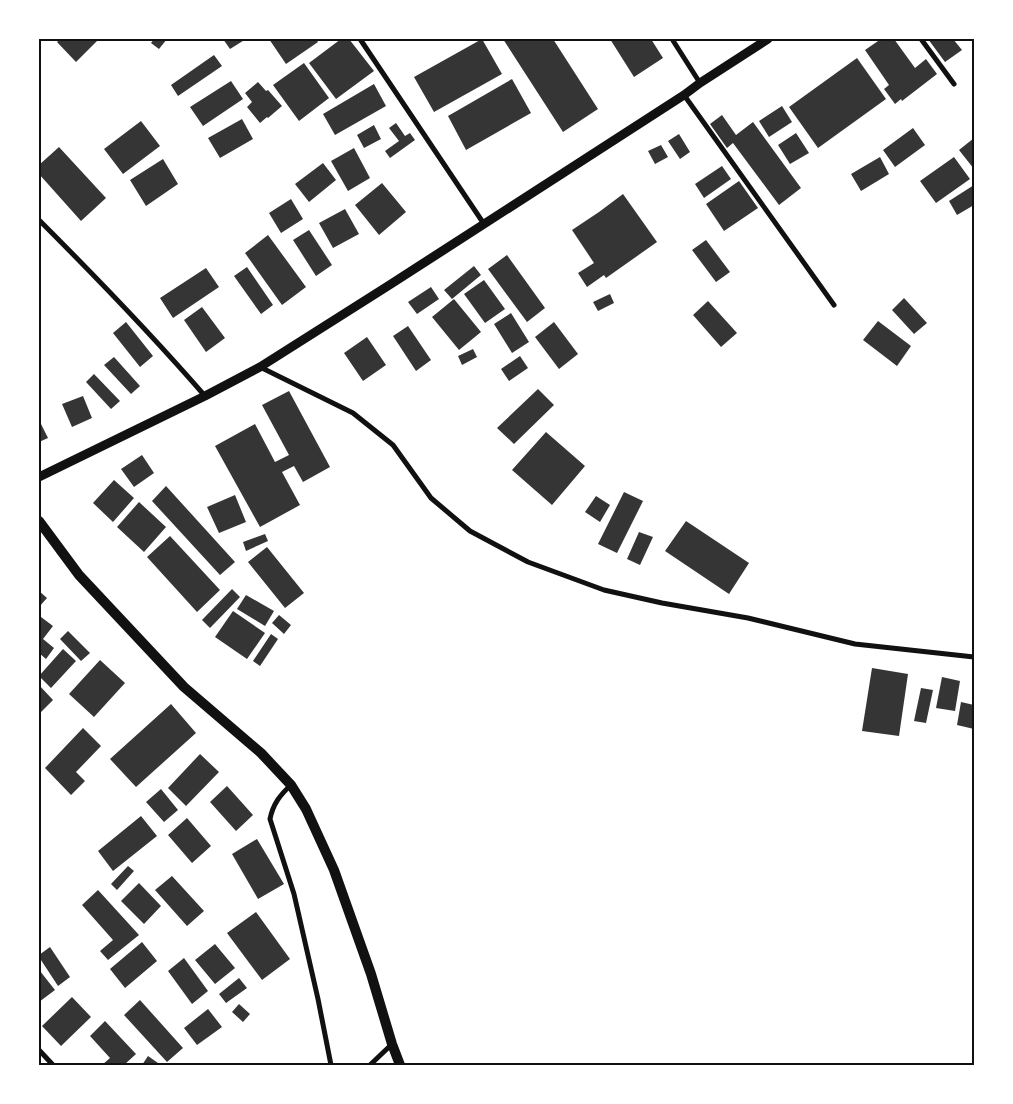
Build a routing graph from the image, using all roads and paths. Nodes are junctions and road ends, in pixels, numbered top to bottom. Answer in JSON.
{"nodes":[{"id":1,"x":360,"y":39,"type":"edge"},
{"id":2,"x":672,"y":39,"type":"edge"},
{"id":3,"x":768,"y":39,"type":"edge"},
{"id":4,"x":921,"y":39,"type":"edge"},
{"id":5,"x":700,"y":83,"type":"junction"},
{"id":6,"x":954,"y":84,"type":"dead end"},
{"id":7,"x":684,"y":95,"type":"junction"},
{"id":8,"x":39,"y":220,"type":"edge"},
{"id":9,"x":484,"y":224,"type":"junction"},
{"id":10,"x":834,"y":305,"type":"dead end"},
{"id":11,"x":260,"y":368,"type":"junction"},
{"id":12,"x":206,"y":396,"type":"junction"},
{"id":13,"x":39,"y":477,"type":"edge"},
{"id":14,"x":39,"y":521,"type":"edge"},
{"id":15,"x":974,"y":657,"type":"edge"},
{"id":16,"x":291,"y":785,"type":"junction"},
{"id":17,"x":392,"y":1044,"type":"junction"},
{"id":18,"x":39,"y":1050,"type":"edge"},
{"id":19,"x":53,"y":1065,"type":"edge"},
{"id":20,"x":331,"y":1065,"type":"edge"},
{"id":21,"x":370,"y":1065,"type":"edge"},
{"id":22,"x":400,"y":1065,"type":"edge"}],
"edges":[{"from":1,"to":9,"type":"street"},
{"from":2,"to":5,"type":"street"},
{"from":3,"to":5,"type":"street"},
{"from":4,"to":6,"type":"street"},
{"from":5,"to":7,"type":"street"},
{"from":7,"to":9,"type":"street"},
{"from":7,"to":10,"type":"street"},
{"from":8,"to":12,"type":"street"},
{"from":9,"to":11,"type":"street"},
{"from":11,"to":12,"type":"street"},
{"from":11,"to":15,"type":"street"},
{"from":12,"to":13,"type":"street"},
{"from":14,"to":16,"type":"main road"},
{"from":16,"to":17,"type":"main road"},
{"from":16,"to":20,"type":"street"},
{"from":17,"to":21,"type":"street"},
{"from":17,"to":22,"type":"main road"},
{"from":18,"to":19,"type":"street"}]}
